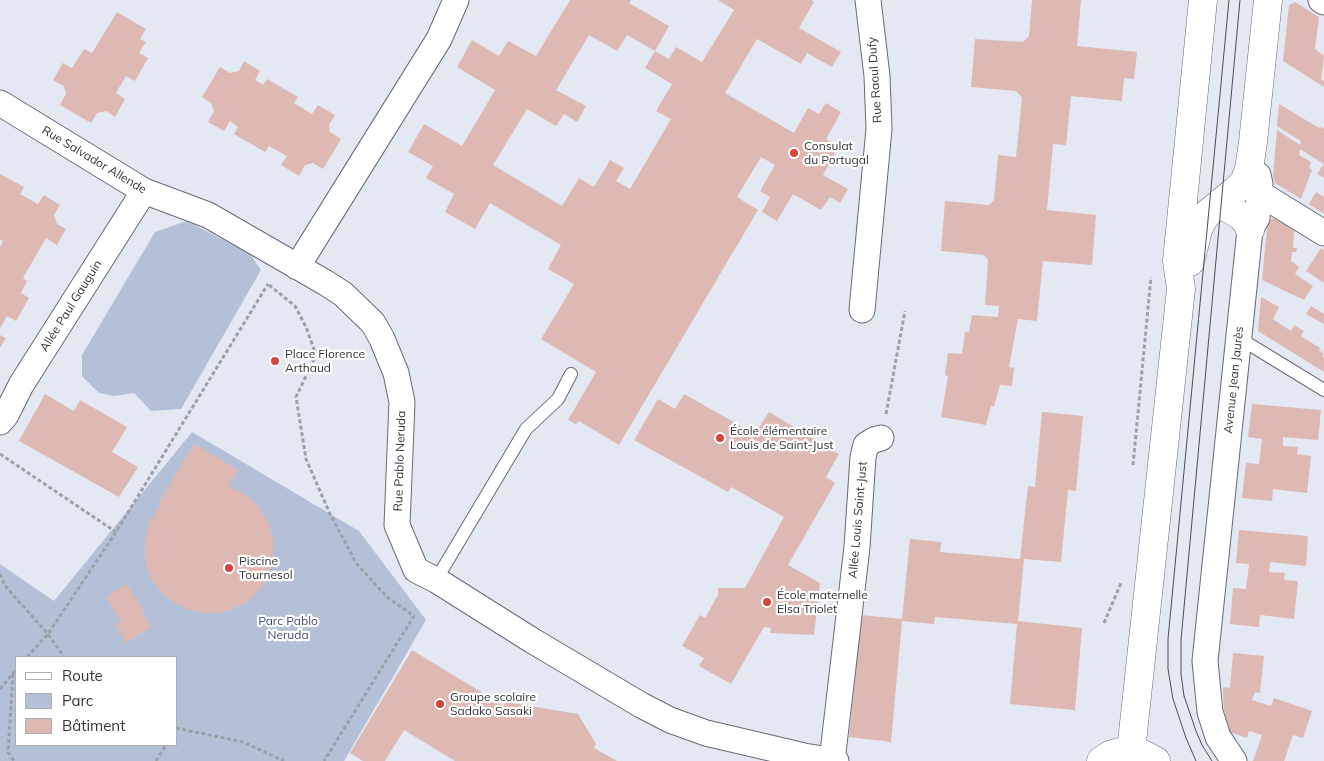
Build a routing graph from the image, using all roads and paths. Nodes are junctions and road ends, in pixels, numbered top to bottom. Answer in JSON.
{"nodes":[{"id":1,"x":456,"y":0,"type":"edge"},
{"id":2,"x":868,"y":0,"type":"edge"},
{"id":3,"x":1202,"y":0,"type":"edge"},
{"id":4,"x":1268,"y":0,"type":"edge"},
{"id":5,"x":1320,"y":0,"type":"edge"},
{"id":6,"x":1324,"y":2,"type":"edge"},
{"id":7,"x":0,"y":104,"type":"edge"},
{"id":8,"x":1254,"y":181,"type":"junction"},
{"id":9,"x":144,"y":190,"type":"junction"},
{"id":10,"x":1220,"y":203,"type":"junction"},
{"id":11,"x":1250,"y":230,"type":"junction"},
{"id":12,"x":1324,"y":233,"type":"edge"},
{"id":13,"x":287,"y":261,"type":"junction"},
{"id":14,"x":1152,"y":274,"type":"dead end"},
{"id":15,"x":269,"y":285,"type":"junction"},
{"id":16,"x":1181,"y":289,"type":"junction"},
{"id":17,"x":862,"y":310,"type":"dead end"},
{"id":18,"x":905,"y":311,"type":"dead end"},
{"id":19,"x":1239,"y":338,"type":"junction"},
{"id":20,"x":571,"y":374,"type":"dead end"},
{"id":21,"x":1324,"y":390,"type":"edge"},
{"id":22,"x":0,"y":422,"type":"edge"},
{"id":23,"x":881,"y":438,"type":"joint"},
{"id":24,"x":0,"y":454,"type":"edge"},
{"id":25,"x":1133,"y":470,"type":"dead end"},
{"id":26,"x":116,"y":532,"type":"junction"},
{"id":27,"x":0,"y":574,"type":"edge"},
{"id":28,"x":1122,"y":578,"type":"dead end"},
{"id":29,"x":436,"y":580,"type":"junction"},
{"id":30,"x":1104,"y":622,"type":"dead end"},
{"id":31,"x":48,"y":634,"type":"junction"},
{"id":32,"x":28,"y":656,"type":"edge"},
{"id":33,"x":63,"y":656,"type":"edge"},
{"id":34,"x":15,"y":671,"type":"edge"},
{"id":35,"x":13,"y":674,"type":"junction"},
{"id":36,"x":0,"y":689,"type":"edge"},
{"id":37,"x":178,"y":728,"type":"edge"},
{"id":38,"x":165,"y":746,"type":"edge"},
{"id":39,"x":1131,"y":751,"type":"junction"},
{"id":40,"x":14,"y":761,"type":"edge"},
{"id":41,"x":156,"y":761,"type":"edge"},
{"id":42,"x":284,"y":761,"type":"edge"},
{"id":43,"x":324,"y":761,"type":"edge"},
{"id":44,"x":832,"y":761,"type":"edge"},
{"id":45,"x":836,"y":761,"type":"edge"},
{"id":46,"x":1101,"y":761,"type":"edge"},
{"id":47,"x":1156,"y":761,"type":"edge"},
{"id":48,"x":1234,"y":761,"type":"edge"}],
"edges":[{"from":1,"to":13,"type":"street"},
{"from":2,"to":17,"type":"street","name":"Rue Raoul Dufy"},
{"from":3,"to":16,"type":"main road"},
{"from":4,"to":8,"type":"main road","name":"Avenue Jean Jaurès"},
{"from":5,"to":6,"type":"street"},
{"from":7,"to":9,"type":"street","name":"Rue Salvador Allende"},
{"from":8,"to":10,"type":"main road"},
{"from":8,"to":11,"type":"street","name":"Avenue Jean Jaurès"},
{"from":8,"to":12,"type":"street"},
{"from":9,"to":13,"type":"street","name":"Rue Salvador Allende"},
{"from":9,"to":22,"type":"street","name":"Allée Paul Gauguin"},
{"from":10,"to":11,"type":"main road"},
{"from":10,"to":16,"type":"main road"},
{"from":11,"to":19,"type":"street","name":"Avenue Jean Jaurès"},
{"from":13,"to":15,"type":"path"},
{"from":13,"to":29,"type":"street","name":"Rue Pablo Neruda"},
{"from":14,"to":25,"type":"path"},
{"from":15,"to":26,"type":"path"},
{"from":15,"to":43,"type":"path"},
{"from":16,"to":39,"type":"main road"},
{"from":18,"to":23,"type":"path"},
{"from":19,"to":21,"type":"lane"},
{"from":19,"to":48,"type":"street","name":"Avenue Jean Jaurès"},
{"from":20,"to":29,"type":"lane"},
{"from":23,"to":44,"type":"street","name":"Allée Louis Saint-Just"},
{"from":24,"to":26,"type":"path"},
{"from":26,"to":31,"type":"path"},
{"from":27,"to":31,"type":"path"},
{"from":28,"to":30,"type":"path"},
{"from":29,"to":44,"type":"street","name":"Rue Pablo Neruda"},
{"from":31,"to":32,"type":"path"},
{"from":31,"to":33,"type":"path"},
{"from":34,"to":35,"type":"path"},
{"from":35,"to":36,"type":"path"},
{"from":35,"to":40,"type":"path"},
{"from":37,"to":42,"type":"path"},
{"from":38,"to":41,"type":"path"},
{"from":39,"to":46,"type":"main road"},
{"from":39,"to":47,"type":"main road"},
{"from":44,"to":45,"type":"street","name":"Rue Pablo Neruda"}]}
